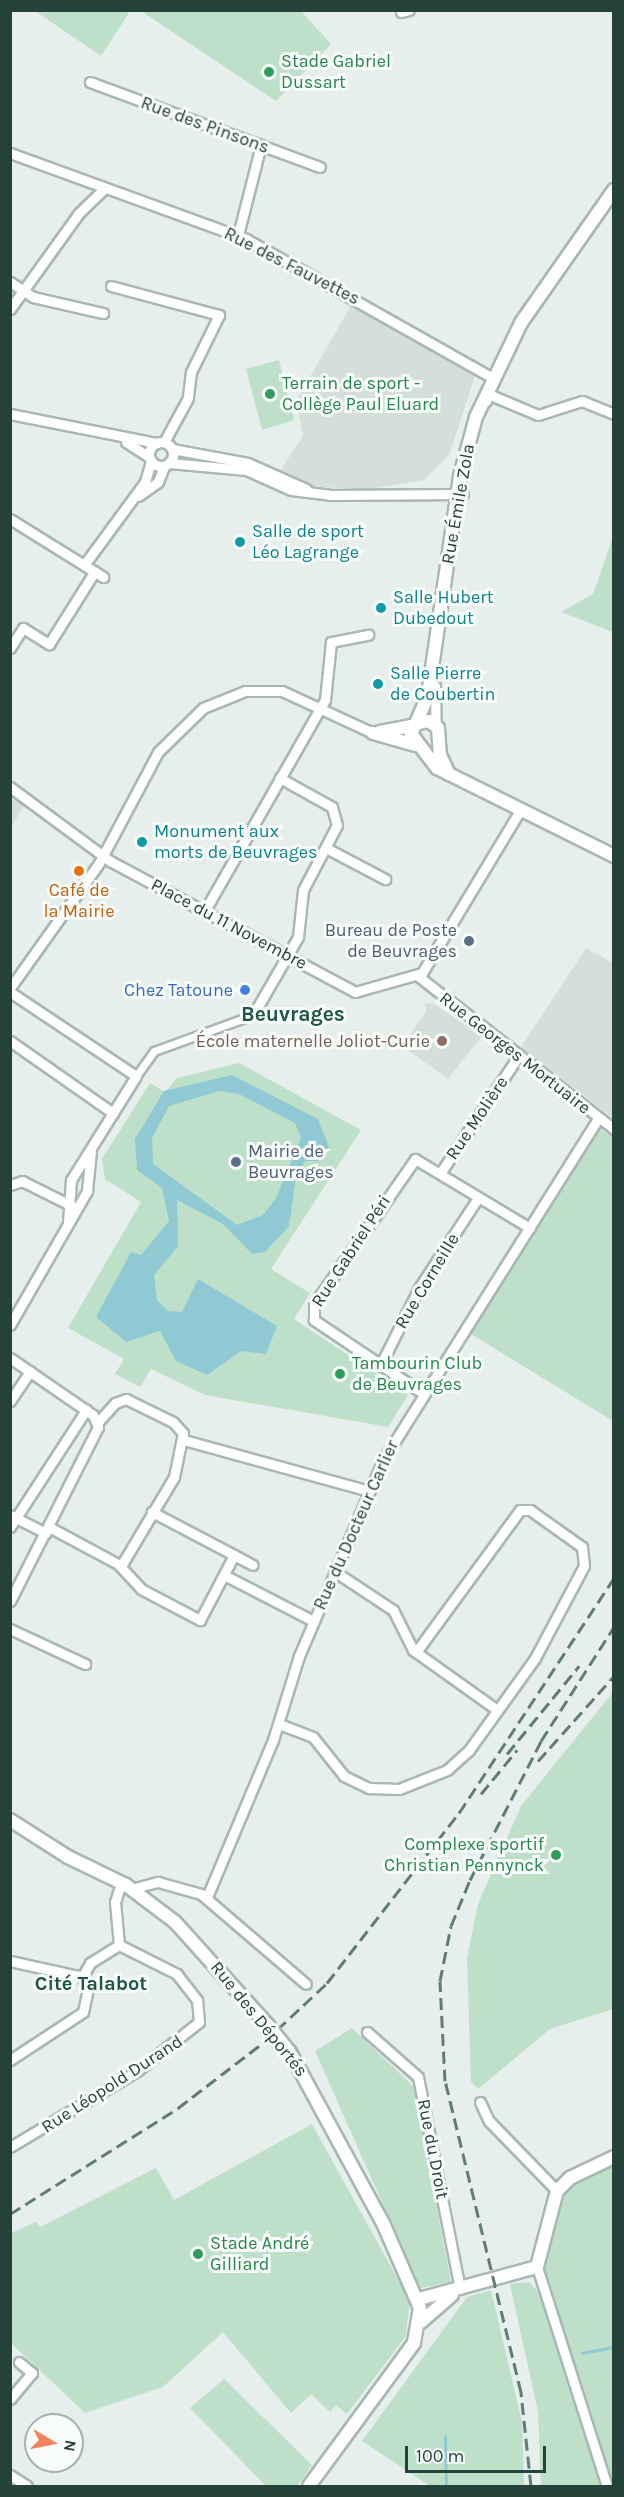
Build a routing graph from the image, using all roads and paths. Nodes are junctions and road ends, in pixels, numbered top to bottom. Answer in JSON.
{"nodes":[{"id":1,"x":90,"y":82,"type":"dead end"},
{"id":2,"x":261,"y":145,"type":"junction"},
{"id":3,"x":10,"y":153,"type":"edge"},
{"id":4,"x":320,"y":167,"type":"dead end"},
{"id":5,"x":103,"y":190,"type":"junction"},
{"id":6,"x":614,"y":190,"type":"edge"},
{"id":7,"x":238,"y":235,"type":"junction"},
{"id":8,"x":10,"y":282,"type":"edge"},
{"id":9,"x":111,"y":286,"type":"dead end"},
{"id":10,"x":23,"y":291,"type":"junction"},
{"id":11,"x":10,"y":309,"type":"edge"},
{"id":12,"x":103,"y":313,"type":"dead end"},
{"id":13,"x":494,"y":379,"type":"junction"},
{"id":14,"x":488,"y":394,"type":"junction"},
{"id":15,"x":10,"y":414,"type":"edge"},
{"id":16,"x":614,"y":414,"type":"edge"},
{"id":17,"x":118,"y":438,"type":"junction"},
{"id":18,"x":160,"y":442,"type":"junction"},
{"id":19,"x":172,"y":449,"type":"junction"},
{"id":20,"x":150,"y":459,"type":"junction"},
{"id":21,"x":167,"y":464,"type":"junction"},
{"id":22,"x":316,"y":493,"type":"junction"},
{"id":23,"x":460,"y":494,"type":"junction"},
{"id":24,"x":134,"y":500,"type":"junction"},
{"id":25,"x":10,"y":519,"type":"edge"},
{"id":26,"x":84,"y":565,"type":"junction"},
{"id":27,"x":94,"y":571,"type":"junction"},
{"id":28,"x":103,"y":577,"type":"dead end"},
{"id":29,"x":442,"y":613,"type":"junction"},
{"id":30,"x":368,"y":635,"type":"dead end"},
{"id":31,"x":10,"y":648,"type":"edge"},
{"id":32,"x":321,"y":706,"type":"junction"},
{"id":33,"x":416,"y":724,"type":"junction"},
{"id":34,"x":436,"y":725,"type":"junction"},
{"id":35,"x":373,"y":733,"type":"junction"},
{"id":36,"x":439,"y":741,"type":"junction"},
{"id":37,"x":416,"y":746,"type":"junction"},
{"id":38,"x":449,"y":774,"type":"junction"},
{"id":39,"x":280,"y":778,"type":"junction"},
{"id":40,"x":10,"y":786,"type":"edge"},
{"id":41,"x":520,"y":809,"type":"junction"},
{"id":42,"x":326,"y":848,"type":"junction"},
{"id":43,"x":103,"y":856,"type":"junction"},
{"id":44,"x":614,"y":856,"type":"edge"},
{"id":45,"x":385,"y":879,"type":"dead end"},
{"id":46,"x":204,"y":912,"type":"junction"},
{"id":47,"x":288,"y":955,"type":"junction"},
{"id":48,"x":418,"y":976,"type":"junction"},
{"id":49,"x":10,"y":990,"type":"edge"},
{"id":50,"x":253,"y":1015,"type":"joint"},
{"id":51,"x":10,"y":1041,"type":"edge"},
{"id":52,"x":519,"y":1055,"type":"junction"},
{"id":53,"x":136,"y":1076,"type":"junction"},
{"id":54,"x":113,"y":1113,"type":"junction"},
{"id":55,"x":598,"y":1118,"type":"junction"},
{"id":56,"x":614,"y":1129,"type":"edge"},
{"id":57,"x":93,"y":1145,"type":"junction"},
{"id":58,"x":441,"y":1172,"type":"junction"},
{"id":59,"x":10,"y":1185,"type":"edge"},
{"id":60,"x":478,"y":1197,"type":"junction"},
{"id":61,"x":74,"y":1206,"type":"junction"},
{"id":62,"x":530,"y":1228,"type":"junction"},
{"id":63,"x":10,"y":1325,"type":"edge"},
{"id":64,"x":10,"y":1358,"type":"edge"},
{"id":65,"x":380,"y":1366,"type":"junction"},
{"id":66,"x":30,"y":1371,"type":"junction"},
{"id":67,"x":424,"y":1394,"type":"junction"},
{"id":68,"x":10,"y":1401,"type":"edge"},
{"id":69,"x":86,"y":1410,"type":"junction"},
{"id":70,"x":97,"y":1423,"type":"junction"},
{"id":71,"x":183,"y":1440,"type":"junction"},
{"id":72,"x":369,"y":1491,"type":"junction"},
{"id":73,"x":152,"y":1512,"type":"junction"},
{"id":74,"x":14,"y":1516,"type":"edge"},
{"id":75,"x":10,"y":1527,"type":"edge"},
{"id":76,"x":47,"y":1530,"type":"junction"},
{"id":77,"x":234,"y":1555,"type":"junction"},
{"id":78,"x":253,"y":1565,"type":"dead end"},
{"id":79,"x":121,"y":1566,"type":"junction"},
{"id":80,"x":334,"y":1571,"type":"junction"},
{"id":81,"x":224,"y":1575,"type":"junction"},
{"id":82,"x":10,"y":1601,"type":"edge"},
{"id":83,"x":313,"y":1621,"type":"junction"},
{"id":84,"x":10,"y":1629,"type":"edge"},
{"id":85,"x":416,"y":1653,"type":"junction"},
{"id":86,"x":86,"y":1664,"type":"dead end"},
{"id":87,"x":497,"y":1710,"type":"junction"},
{"id":88,"x":279,"y":1724,"type":"junction"},
{"id":89,"x":10,"y":1820,"type":"edge"},
{"id":90,"x":126,"y":1886,"type":"junction"},
{"id":91,"x":207,"y":1897,"type":"junction"},
{"id":92,"x":119,"y":1945,"type":"junction"},
{"id":93,"x":11,"y":1962,"type":"edge"},
{"id":94,"x":82,"y":1977,"type":"junction"},
{"id":95,"x":306,"y":1984,"type":"dead end"},
{"id":96,"x":367,"y":2032,"type":"dead end"},
{"id":97,"x":10,"y":2060,"type":"edge"},
{"id":98,"x":480,"y":2102,"type":"dead end"},
{"id":99,"x":10,"y":2147,"type":"edge"},
{"id":100,"x":614,"y":2157,"type":"edge"},
{"id":101,"x":557,"y":2191,"type":"junction"},
{"id":102,"x":537,"y":2267,"type":"junction"},
{"id":103,"x":460,"y":2289,"type":"junction"},
{"id":104,"x":419,"y":2299,"type":"junction"},
{"id":105,"x":420,"y":2328,"type":"junction"},
{"id":106,"x":19,"y":2362,"type":"dead end"},
{"id":107,"x":10,"y":2399,"type":"edge"},
{"id":108,"x":10,"y":2475,"type":"edge"},
{"id":109,"x":27,"y":2487,"type":"edge"},
{"id":110,"x":309,"y":2487,"type":"edge"},
{"id":111,"x":607,"y":2487,"type":"edge"}],
"edges":[{"from":1,"to":2,"type":"street","name":"Rue des Pinsons"},
{"from":2,"to":4,"type":"street","name":"Rue des Pinsons"},
{"from":2,"to":7,"type":"street"},
{"from":3,"to":5,"type":"street","name":"Rue des Fauvettes"},
{"from":5,"to":7,"type":"street","name":"Rue des Fauvettes"},
{"from":5,"to":10,"type":"street"},
{"from":6,"to":13,"type":"street","name":"Rue Émile Zola"},
{"from":7,"to":13,"type":"street","name":"Rue des Fauvettes"},
{"from":8,"to":10,"type":"street"},
{"from":9,"to":18,"type":"street"},
{"from":10,"to":11,"type":"street"},
{"from":10,"to":12,"type":"street"},
{"from":13,"to":14,"type":"street","name":"Rue Émile Zola"},
{"from":14,"to":16,"type":"street"},
{"from":14,"to":23,"type":"street","name":"Rue Émile Zola"},
{"from":15,"to":17,"type":"street"},
{"from":17,"to":18,"type":"street"},
{"from":17,"to":20,"type":"street"},
{"from":18,"to":19,"type":"street"},
{"from":18,"to":20,"type":"street"},
{"from":19,"to":21,"type":"street"},
{"from":19,"to":22,"type":"street"},
{"from":20,"to":21,"type":"street"},
{"from":20,"to":24,"type":"street"},
{"from":21,"to":22,"type":"street"},
{"from":21,"to":24,"type":"street"},
{"from":22,"to":23,"type":"street"},
{"from":23,"to":29,"type":"street","name":"Rue Émile Zola"},
{"from":24,"to":26,"type":"street"},
{"from":25,"to":26,"type":"street"},
{"from":26,"to":27,"type":"street"},
{"from":27,"to":28,"type":"street"},
{"from":27,"to":31,"type":"street"},
{"from":29,"to":33,"type":"street","name":"Rue Émile Zola"},
{"from":29,"to":34,"type":"street","name":"Rue Émile Zola"},
{"from":30,"to":32,"type":"street"},
{"from":32,"to":35,"type":"street"},
{"from":32,"to":39,"type":"street"},
{"from":32,"to":43,"type":"street"},
{"from":33,"to":34,"type":"street"},
{"from":33,"to":35,"type":"street"},
{"from":33,"to":37,"type":"street","name":"Rue Émile Zola"},
{"from":34,"to":36,"type":"street"},
{"from":35,"to":37,"type":"street"},
{"from":36,"to":37,"type":"street"},
{"from":36,"to":38,"type":"street"},
{"from":37,"to":38,"type":"street"},
{"from":38,"to":41,"type":"street"},
{"from":39,"to":42,"type":"street"},
{"from":39,"to":46,"type":"street"},
{"from":40,"to":43,"type":"street","name":"Place du 11 Novembre"},
{"from":41,"to":44,"type":"street"},
{"from":41,"to":48,"type":"street"},
{"from":42,"to":45,"type":"street"},
{"from":42,"to":47,"type":"street"},
{"from":43,"to":46,"type":"street","name":"Place du 11 Novembre"},
{"from":43,"to":49,"type":"street"},
{"from":46,"to":47,"type":"street","name":"Place du 11 Novembre"},
{"from":47,"to":48,"type":"street","name":"Place du 11 Novembre"},
{"from":47,"to":50,"type":"street"},
{"from":48,"to":52,"type":"street","name":"Rue Georges Mortuaire"},
{"from":49,"to":53,"type":"street"},
{"from":50,"to":53,"type":"street"},
{"from":51,"to":54,"type":"street"},
{"from":52,"to":55,"type":"street","name":"Rue Georges Mortuaire"},
{"from":52,"to":58,"type":"street","name":"Rue Molière"},
{"from":53,"to":54,"type":"street"},
{"from":54,"to":57,"type":"street"},
{"from":55,"to":56,"type":"street","name":"Rue Georges Mortuaire"},
{"from":55,"to":62,"type":"street","name":"Rue du Docteur Carlier"},
{"from":57,"to":61,"type":"street"},
{"from":57,"to":61,"type":"street"},
{"from":58,"to":60,"type":"street","name":"Rue Molière"},
{"from":58,"to":65,"type":"street","name":"Rue Gabriel Péri"},
{"from":59,"to":61,"type":"street"},
{"from":60,"to":62,"type":"street","name":"Rue Molière"},
{"from":60,"to":65,"type":"street","name":"Rue Corneille"},
{"from":61,"to":63,"type":"street"},
{"from":62,"to":67,"type":"street","name":"Rue du Docteur Carlier"},
{"from":64,"to":66,"type":"street"},
{"from":65,"to":67,"type":"street","name":"Rue Gabriel Péri"},
{"from":66,"to":68,"type":"street"},
{"from":66,"to":69,"type":"street"},
{"from":67,"to":72,"type":"street","name":"Rue du Docteur Carlier"},
{"from":69,"to":70,"type":"street"},
{"from":69,"to":74,"type":"street"},
{"from":70,"to":71,"type":"street"},
{"from":70,"to":76,"type":"street"},
{"from":71,"to":72,"type":"street"},
{"from":71,"to":73,"type":"street"},
{"from":72,"to":80,"type":"street","name":"Rue du Docteur Carlier"},
{"from":73,"to":77,"type":"street"},
{"from":73,"to":79,"type":"street"},
{"from":74,"to":75,"type":"street"},
{"from":74,"to":76,"type":"street"},
{"from":76,"to":79,"type":"street"},
{"from":76,"to":82,"type":"street"},
{"from":77,"to":78,"type":"street"},
{"from":77,"to":81,"type":"street"},
{"from":79,"to":81,"type":"street"},
{"from":80,"to":83,"type":"street","name":"Rue du Docteur Carlier"},
{"from":80,"to":85,"type":"street"},
{"from":81,"to":83,"type":"street"},
{"from":83,"to":88,"type":"street","name":"Rue du Docteur Carlier"},
{"from":84,"to":86,"type":"street"},
{"from":85,"to":87,"type":"street"},
{"from":85,"to":87,"type":"street"},
{"from":87,"to":88,"type":"street"},
{"from":88,"to":91,"type":"street","name":"Rue du Docteur Carlier"},
{"from":89,"to":90,"type":"street","name":"Rue des Déportés"},
{"from":90,"to":91,"type":"street"},
{"from":90,"to":92,"type":"street"},
{"from":90,"to":104,"type":"street","name":"Rue des Déportés","bridge":true},
{"from":91,"to":95,"type":"street"},
{"from":92,"to":94,"type":"street"},
{"from":92,"to":99,"type":"street","name":"Rue Léopold Durand"},
{"from":93,"to":94,"type":"street"},
{"from":94,"to":97,"type":"street"},
{"from":96,"to":103,"type":"street","name":"Rue du Droit"},
{"from":98,"to":101,"type":"street"},
{"from":100,"to":101,"type":"street"},
{"from":101,"to":102,"type":"street"},
{"from":102,"to":103,"type":"street"},
{"from":102,"to":111,"type":"street"},
{"from":103,"to":104,"type":"street"},
{"from":103,"to":105,"type":"street"},
{"from":104,"to":105,"type":"street","name":"Rue des Déportés"},
{"from":105,"to":110,"type":"street"},
{"from":106,"to":107,"type":"street"},
{"from":108,"to":109,"type":"street"}]}
